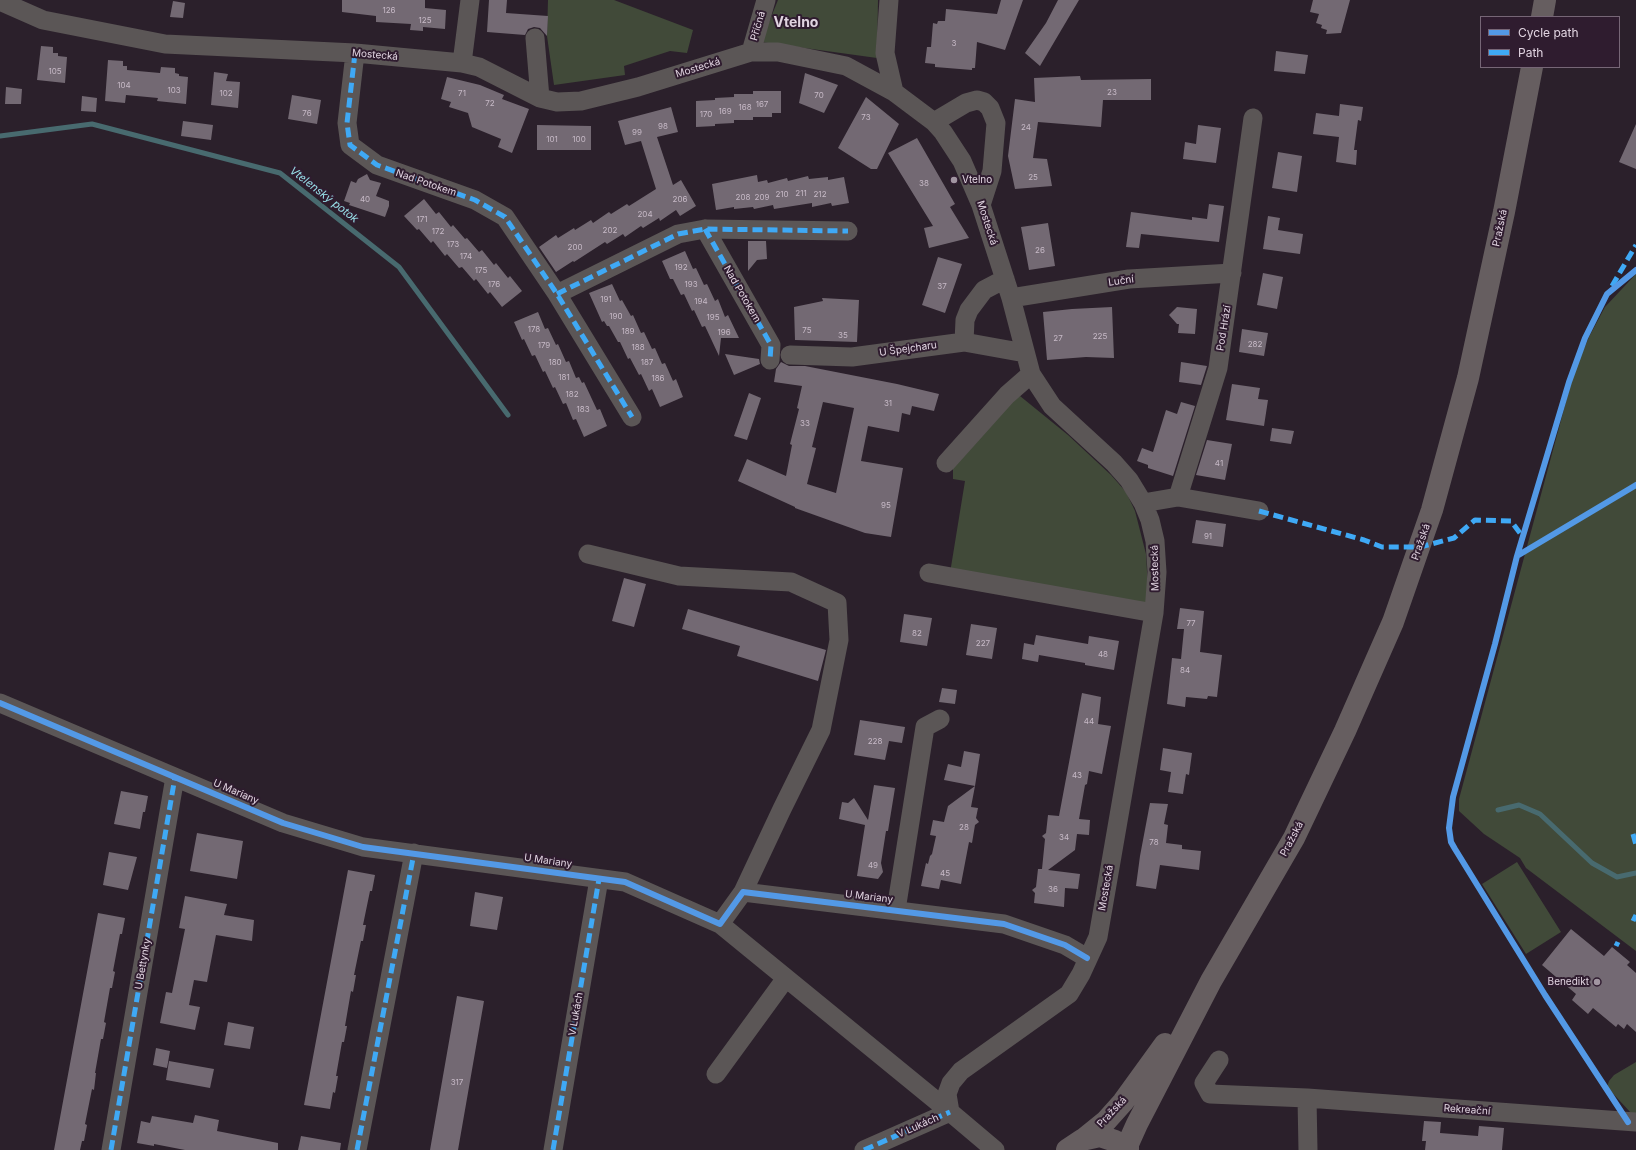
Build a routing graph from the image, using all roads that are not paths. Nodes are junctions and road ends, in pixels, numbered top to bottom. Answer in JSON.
{"nodes":[{"id":1,"x":470,"y":0,"type":"edge"},
{"id":2,"x":766,"y":0,"type":"edge"},
{"id":3,"x":889,"y":0,"type":"edge"},
{"id":4,"x":1545,"y":0,"type":"edge"},
{"id":5,"x":0,"y":1,"type":"edge"},
{"id":6,"x":1542,"y":16,"type":"edge"},
{"id":7,"x":535,"y":38,"type":"dead end"},
{"id":8,"x":751,"y":52,"type":"junction"},
{"id":9,"x":355,"y":53,"type":"junction"},
{"id":10,"x":462,"y":63,"type":"junction"},
{"id":11,"x":1532,"y":68,"type":"edge"},
{"id":12,"x":894,"y":92,"type":"junction"},
{"id":13,"x":540,"y":98,"type":"junction"},
{"id":14,"x":1253,"y":118,"type":"dead end"},
{"id":15,"x":934,"y":122,"type":"junction"},
{"id":16,"x":981,"y":205,"type":"junction"},
{"id":17,"x":705,"y":229,"type":"junction"},
{"id":18,"x":848,"y":232,"type":"dead end"},
{"id":19,"x":1232,"y":273,"type":"junction"},
{"id":20,"x":1005,"y":279,"type":"junction"},
{"id":21,"x":557,"y":294,"type":"junction"},
{"id":22,"x":1011,"y":298,"type":"junction"},
{"id":23,"x":964,"y":342,"type":"junction"},
{"id":24,"x":1025,"y":353,"type":"junction"},
{"id":25,"x":790,"y":355,"type":"dead end"},
{"id":26,"x":770,"y":360,"type":"dead end"},
{"id":27,"x":1031,"y":374,"type":"junction"},
{"id":28,"x":632,"y":417,"type":"dead end"},
{"id":29,"x":946,"y":464,"type":"dead end"},
{"id":30,"x":1178,"y":497,"type":"junction"},
{"id":31,"x":1143,"y":503,"type":"junction"},
{"id":32,"x":1259,"y":511,"type":"dead end"},
{"id":33,"x":588,"y":554,"type":"dead end"},
{"id":34,"x":929,"y":573,"type":"dead end"},
{"id":35,"x":1154,"y":613,"type":"junction"},
{"id":36,"x":0,"y":703,"type":"edge"},
{"id":37,"x":940,"y":719,"type":"dead end"},
{"id":38,"x":175,"y":777,"type":"junction"},
{"id":39,"x":414,"y":853,"type":"junction"},
{"id":40,"x":599,"y":878,"type":"junction"},
{"id":41,"x":744,"y":892,"type":"junction"},
{"id":42,"x":896,"y":910,"type":"junction"},
{"id":43,"x":720,"y":924,"type":"junction"},
{"id":44,"x":1087,"y":958,"type":"junction"},
{"id":45,"x":786,"y":978,"type":"junction"},
{"id":46,"x":1211,"y":981,"type":"junction"},
{"id":47,"x":1219,"y":1060,"type":"dead end"},
{"id":48,"x":716,"y":1074,"type":"dead end"},
{"id":49,"x":1307,"y":1098,"type":"junction"},
{"id":50,"x":950,"y":1112,"type":"junction"},
{"id":51,"x":1632,"y":1122,"type":"edge"},
{"id":52,"x":1070,"y":1148,"type":"edge"},
{"id":53,"x":995,"y":1149,"type":"edge"},
{"id":54,"x":111,"y":1150,"type":"edge"},
{"id":55,"x":357,"y":1150,"type":"edge"},
{"id":56,"x":553,"y":1150,"type":"edge"},
{"id":57,"x":864,"y":1150,"type":"edge"},
{"id":58,"x":1125,"y":1150,"type":"edge"},
{"id":59,"x":1128,"y":1150,"type":"edge"},
{"id":60,"x":1308,"y":1150,"type":"edge"}],
"edges":[{"from":1,"to":10,"type":"street"},
{"from":2,"to":8,"type":"street","name":"Příčná"},
{"from":3,"to":12,"type":"street"},
{"from":4,"to":6,"type":"main road"},
{"from":5,"to":9,"type":"street","name":"Mostecká"},
{"from":7,"to":13,"type":"street"},
{"from":8,"to":12,"type":"street","name":"Mostecká"},
{"from":8,"to":13,"type":"street","name":"Mostecká"},
{"from":9,"to":10,"type":"street","name":"Mostecká"},
{"from":9,"to":21,"type":"street","name":"Nad Potokem"},
{"from":10,"to":13,"type":"street","name":"Mostecká"},
{"from":11,"to":46,"type":"main road","name":"Pražská"},
{"from":12,"to":15,"type":"street","name":"Mostecká"},
{"from":14,"to":19,"type":"street","name":"Pod Hrází"},
{"from":15,"to":16,"type":"street","name":"Mostecká"},
{"from":15,"to":16,"type":"street"},
{"from":16,"to":20,"type":"street","name":"Mostecká"},
{"from":17,"to":18,"type":"street"},
{"from":17,"to":21,"type":"street"},
{"from":17,"to":26,"type":"street","name":"Nad Potokem"},
{"from":19,"to":22,"type":"street","name":"Luční"},
{"from":19,"to":30,"type":"street","name":"Pod Hrází"},
{"from":20,"to":22,"type":"street","name":"Mostecká"},
{"from":20,"to":23,"type":"street"},
{"from":21,"to":28,"type":"street","name":"Nad Potokem"},
{"from":22,"to":24,"type":"street","name":"Mostecká"},
{"from":23,"to":24,"type":"street","name":"U Špejcharu"},
{"from":23,"to":25,"type":"street","name":"U Špejcharu"},
{"from":24,"to":27,"type":"street","name":"Mostecká"},
{"from":27,"to":29,"type":"street"},
{"from":27,"to":31,"type":"street","name":"Mostecká"},
{"from":30,"to":31,"type":"street"},
{"from":30,"to":32,"type":"street"},
{"from":31,"to":35,"type":"street","name":"Mostecká"},
{"from":33,"to":41,"type":"street"},
{"from":34,"to":35,"type":"street"},
{"from":35,"to":44,"type":"street","name":"Mostecká"},
{"from":36,"to":38,"type":"street","name":"U Mariany"},
{"from":37,"to":42,"type":"street","name":"U Mariany"},
{"from":38,"to":39,"type":"street","name":"U Mariany"},
{"from":38,"to":54,"type":"street","name":"U Bettynky"},
{"from":39,"to":40,"type":"street","name":"U Mariany"},
{"from":39,"to":55,"type":"street"},
{"from":40,"to":43,"type":"street","name":"U Mariany"},
{"from":40,"to":56,"type":"street","name":"V Lukách"},
{"from":41,"to":42,"type":"street","name":"U Mariany"},
{"from":41,"to":43,"type":"street"},
{"from":42,"to":44,"type":"street","name":"U Mariany"},
{"from":43,"to":45,"type":"street","name":"U Mariany"},
{"from":44,"to":50,"type":"street","name":"Mostecká"},
{"from":45,"to":48,"type":"street"},
{"from":45,"to":50,"type":"street","name":"U Mariany"},
{"from":46,"to":52,"type":"main road","name":"Pražská"},
{"from":46,"to":59,"type":"main road","name":"Pražská"},
{"from":47,"to":49,"type":"street","name":"Rekreační"},
{"from":49,"to":51,"type":"street","name":"Rekreační"},
{"from":49,"to":60,"type":"street"},
{"from":50,"to":53,"type":"street"},
{"from":50,"to":57,"type":"street","name":"V Lukách"},
{"from":52,"to":58,"type":"main road","name":"Pražská"}]}
